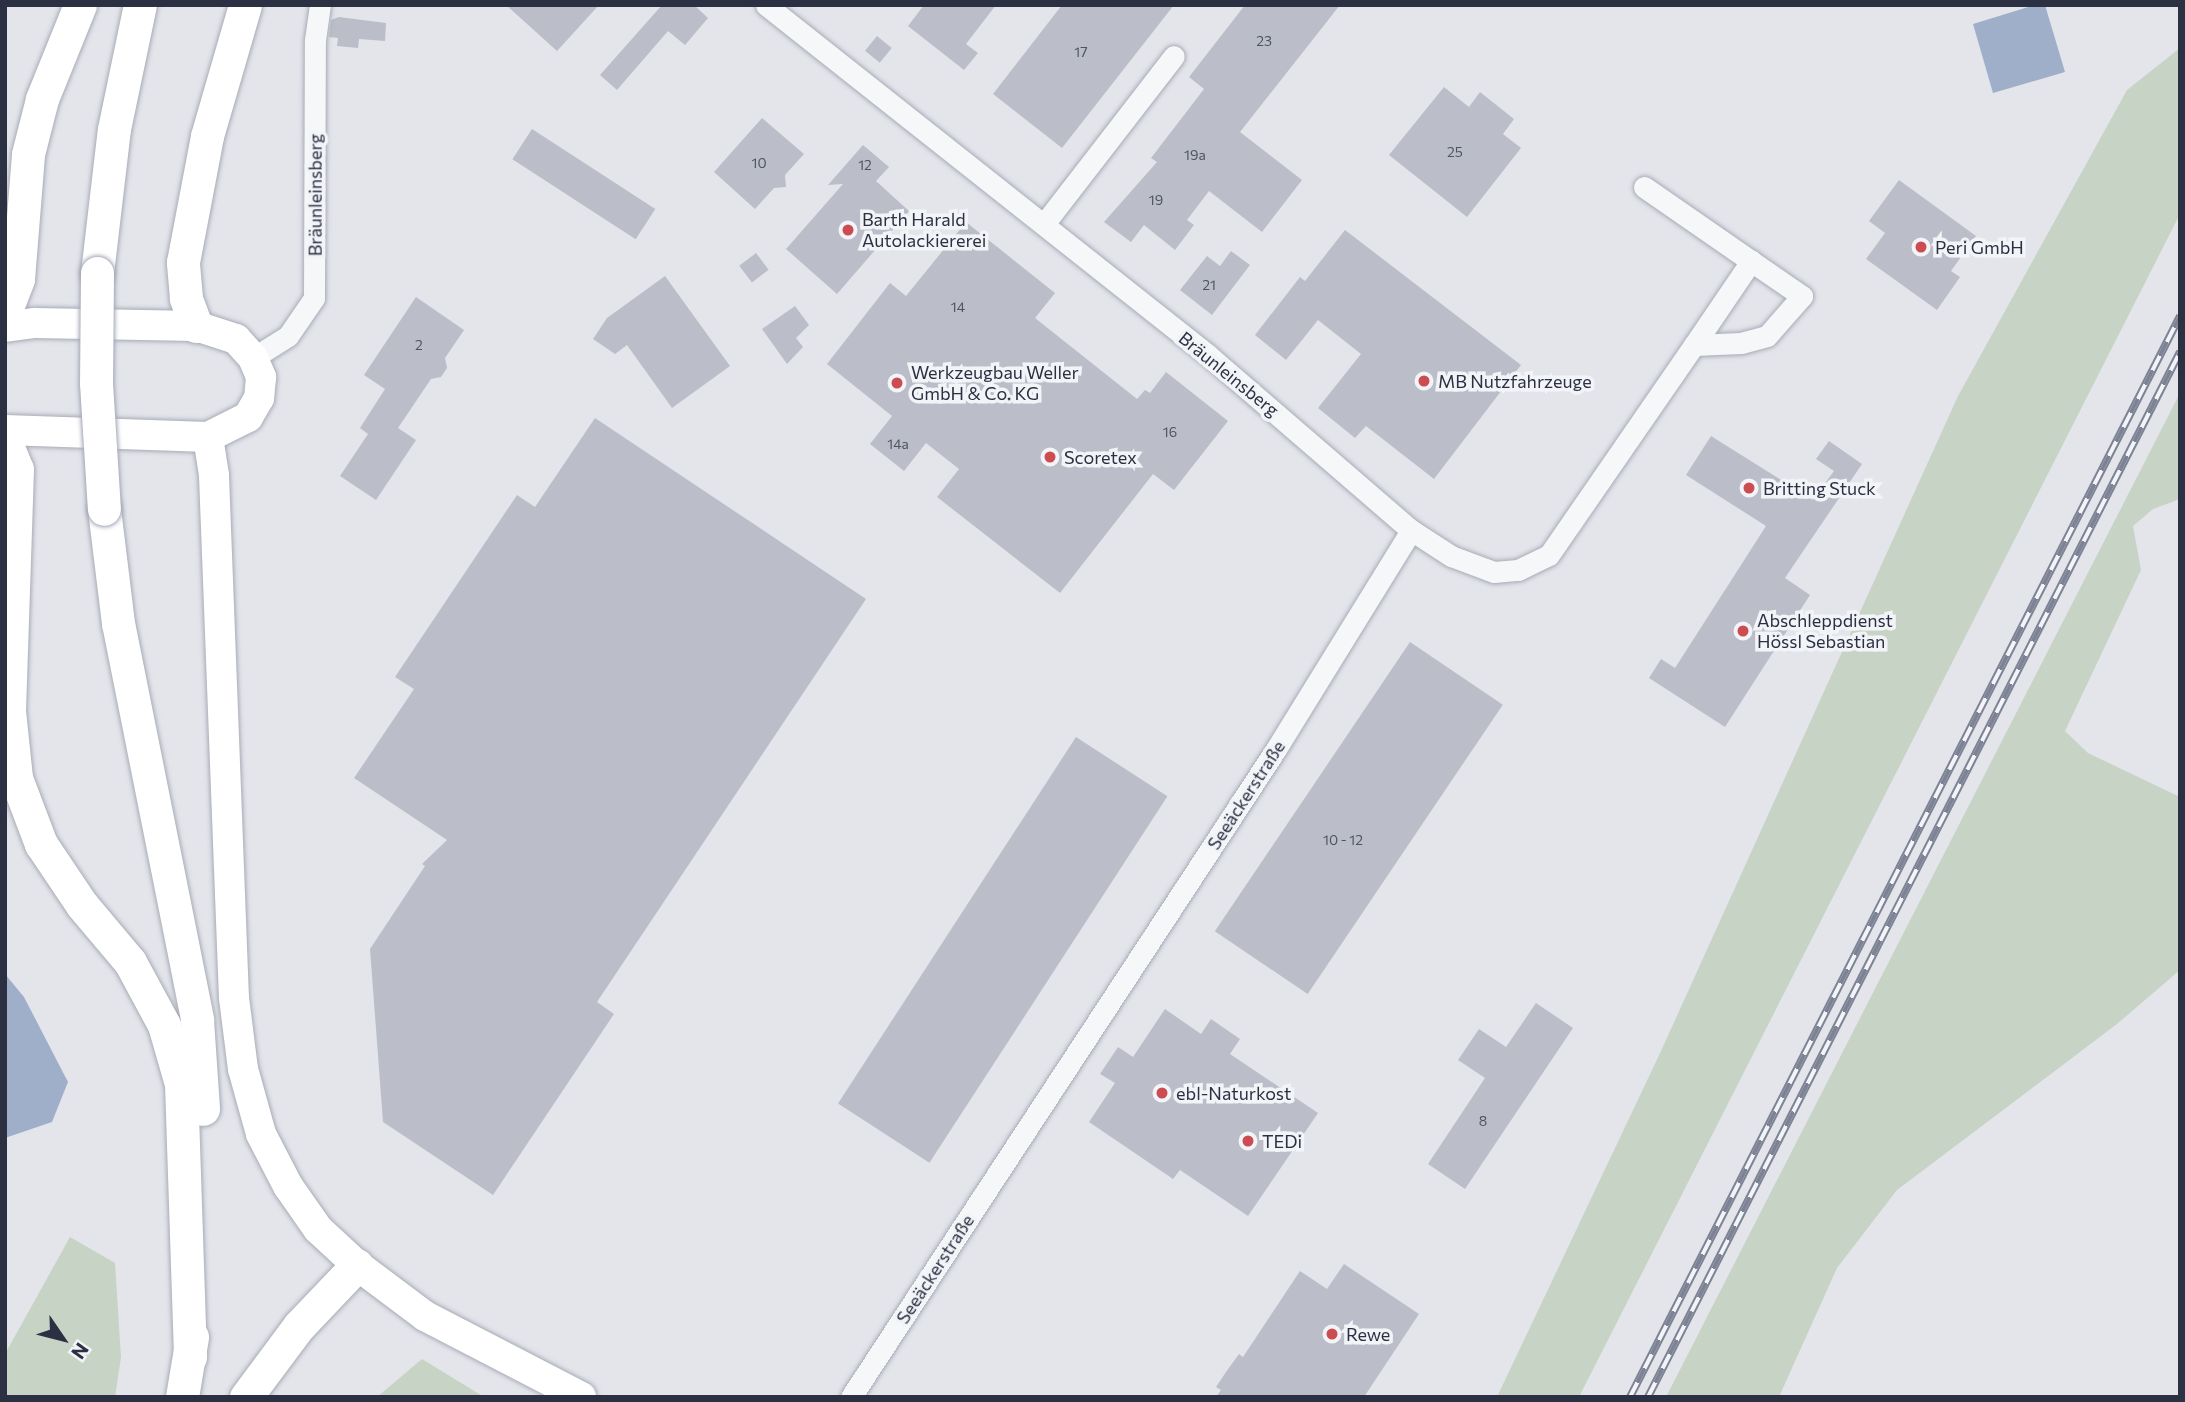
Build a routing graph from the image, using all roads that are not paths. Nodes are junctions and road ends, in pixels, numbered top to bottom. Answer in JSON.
{"nodes":[{"id":1,"x":80,"y":5,"type":"edge"},
{"id":2,"x":140,"y":5,"type":"edge"},
{"id":3,"x":245,"y":5,"type":"edge"},
{"id":4,"x":320,"y":5,"type":"edge"},
{"id":5,"x":766,"y":5,"type":"edge"},
{"id":6,"x":1174,"y":56,"type":"dead end"},
{"id":7,"x":1644,"y":187,"type":"dead end"},
{"id":8,"x":1044,"y":224,"type":"junction"},
{"id":9,"x":1751,"y":261,"type":"junction"},
{"id":10,"x":5,"y":313,"type":"edge"},
{"id":11,"x":196,"y":326,"type":"junction"},
{"id":12,"x":5,"y":327,"type":"edge"},
{"id":13,"x":1695,"y":345,"type":"junction"},
{"id":14,"x":253,"y":358,"type":"junction"},
{"id":15,"x":5,"y":430,"type":"edge"},
{"id":16,"x":208,"y":437,"type":"junction"},
{"id":17,"x":5,"y":440,"type":"edge"},
{"id":18,"x":1411,"y":530,"type":"junction"},
{"id":19,"x":357,"y":1265,"type":"junction"},
{"id":20,"x":190,"y":1357,"type":"junction"},
{"id":21,"x":182,"y":1397,"type":"edge"},
{"id":22,"x":246,"y":1397,"type":"edge"},
{"id":23,"x":581,"y":1397,"type":"edge"},
{"id":24,"x":851,"y":1397,"type":"edge"}],
"edges":[{"from":1,"to":10,"type":"main road"},
{"from":2,"to":20,"type":"main road","bridge":true},
{"from":3,"to":11,"type":"main road"},
{"from":4,"to":14,"type":"street","name":"Bräunleinsberg"},
{"from":5,"to":8,"type":"street","name":"Bräunleinsberg"},
{"from":6,"to":8,"type":"street"},
{"from":7,"to":9,"type":"street"},
{"from":8,"to":18,"type":"street","name":"Bräunleinsberg"},
{"from":9,"to":13,"type":"street"},
{"from":9,"to":13,"type":"street"},
{"from":11,"to":12,"type":"main road"},
{"from":11,"to":14,"type":"main road"},
{"from":13,"to":18,"type":"street"},
{"from":14,"to":16,"type":"main road"},
{"from":15,"to":16,"type":"main road"},
{"from":16,"to":19,"type":"main road"},
{"from":17,"to":20,"type":"main road"},
{"from":18,"to":24,"type":"street","name":"Seeäckerstraße"},
{"from":19,"to":22,"type":"main road"},
{"from":19,"to":23,"type":"main road"},
{"from":20,"to":21,"type":"main road"}]}
